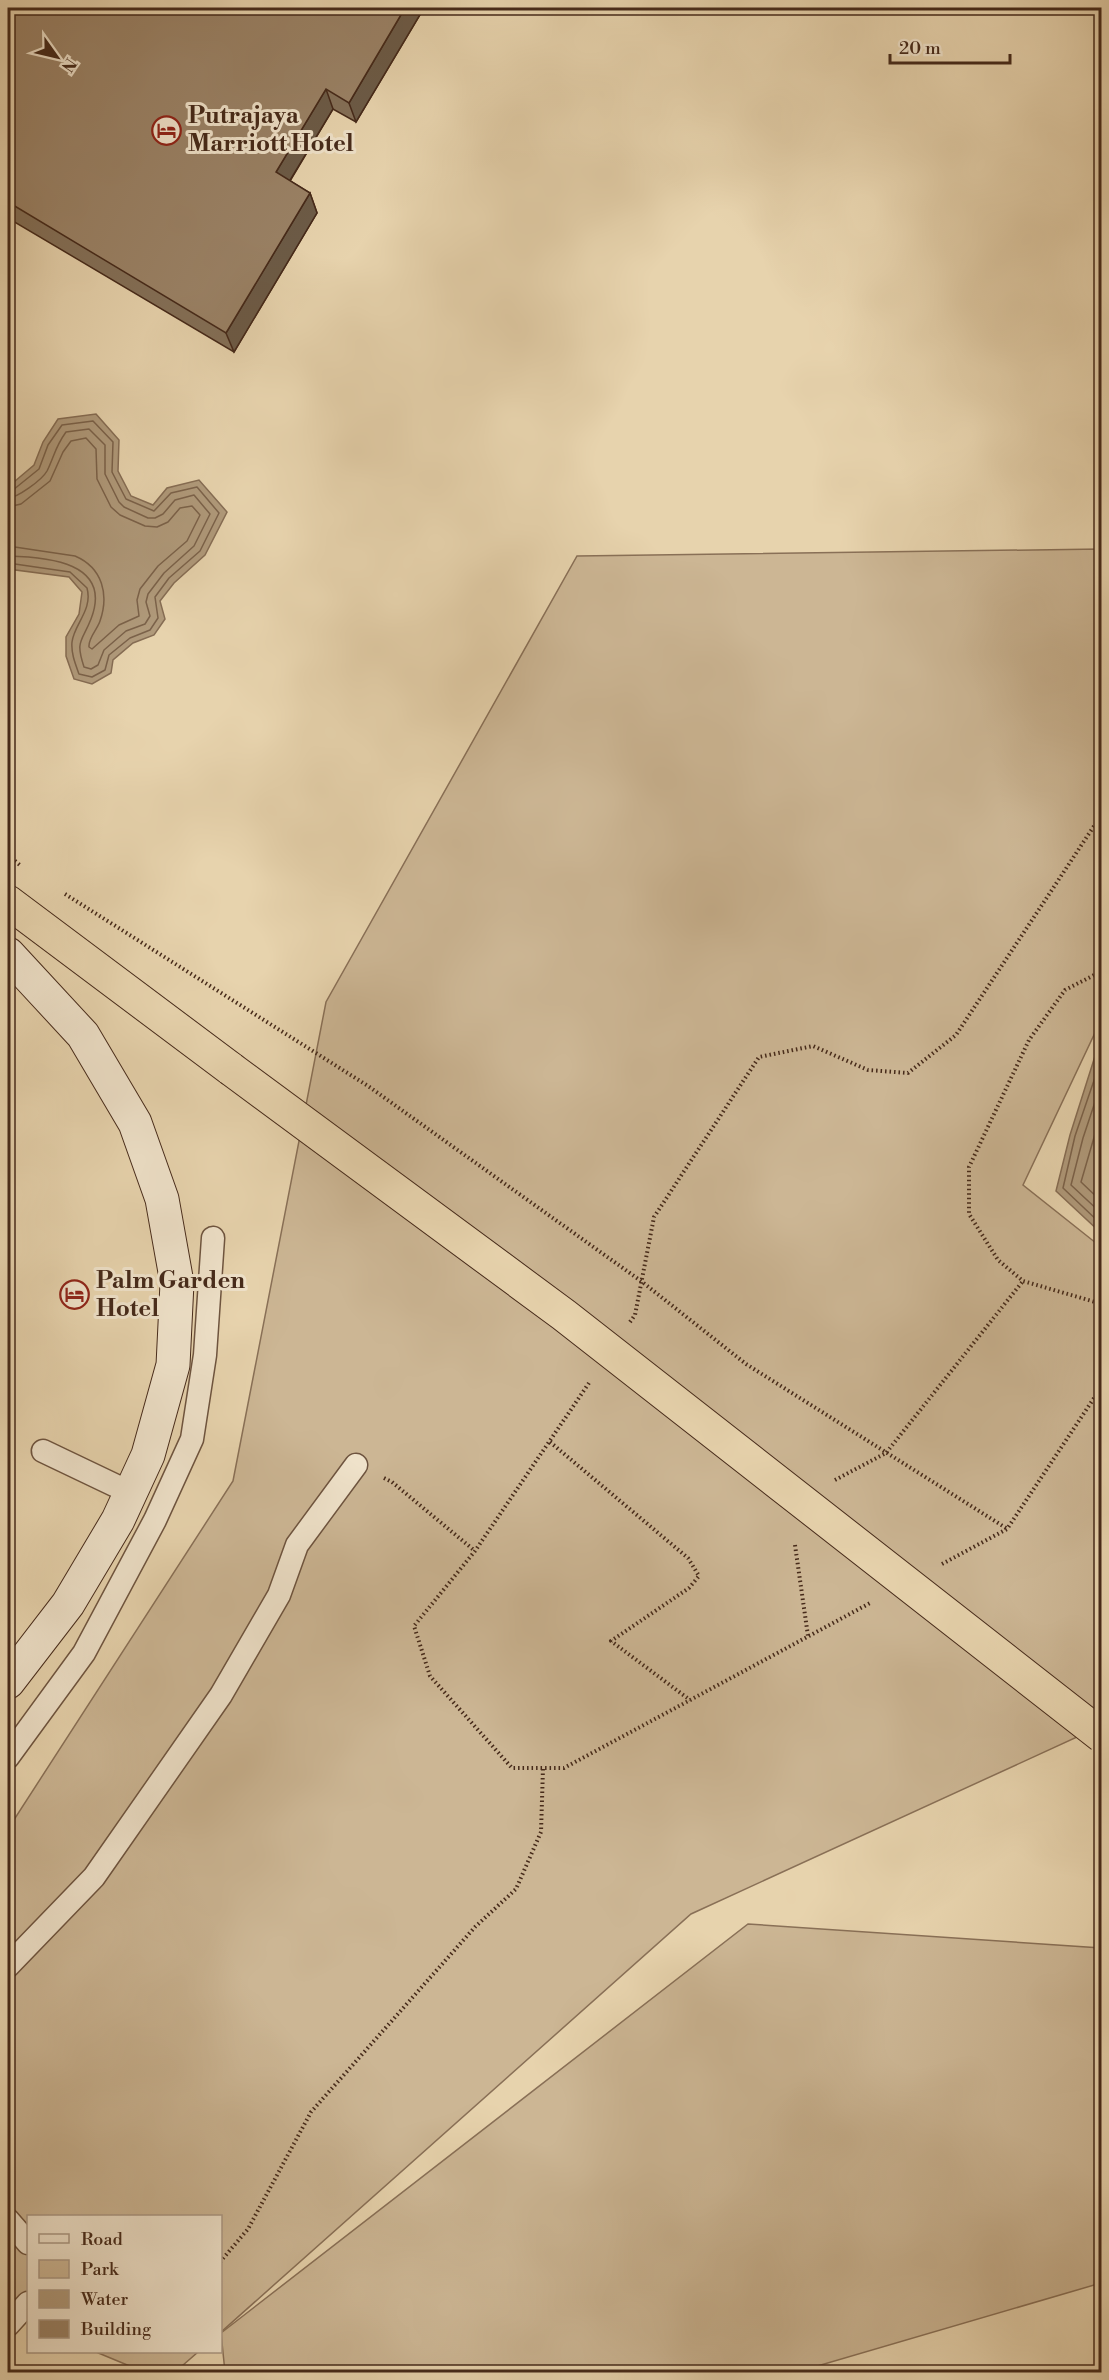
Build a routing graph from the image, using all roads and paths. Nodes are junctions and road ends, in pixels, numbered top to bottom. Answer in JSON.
{"nodes":[{"id":1,"x":1101,"y":814,"type":"edge"},
{"id":2,"x":8,"y":855,"type":"edge"},
{"id":3,"x":29,"y":872,"type":"dead end"},
{"id":4,"x":59,"y":891,"type":"dead end"},
{"id":5,"x":8,"y":902,"type":"edge"},
{"id":6,"x":8,"y":954,"type":"edge"},
{"id":7,"x":1101,"y":971,"type":"edge"},
{"id":8,"x":213,"y":1238,"type":"dead end"},
{"id":9,"x":641,"y":1281,"type":"junction"},
{"id":10,"x":1023,"y":1281,"type":"junction"},
{"id":11,"x":1101,"y":1304,"type":"edge"},
{"id":12,"x":628,"y":1324,"type":"dead end"},
{"id":13,"x":596,"y":1373,"type":"dead end"},
{"id":14,"x":1101,"y":1386,"type":"edge"},
{"id":15,"x":550,"y":1442,"type":"junction"},
{"id":16,"x":43,"y":1451,"type":"dead end"},
{"id":17,"x":886,"y":1453,"type":"junction"},
{"id":18,"x":356,"y":1465,"type":"joint"},
{"id":19,"x":826,"y":1485,"type":"dead end"},
{"id":20,"x":130,"y":1493,"type":"junction"},
{"id":21,"x":1007,"y":1529,"type":"junction"},
{"id":22,"x":795,"y":1541,"type":"dead end"},
{"id":23,"x":475,"y":1551,"type":"junction"},
{"id":24,"x":934,"y":1568,"type":"dead end"},
{"id":25,"x":882,"y":1596,"type":"dead end"},
{"id":26,"x":808,"y":1636,"type":"junction"},
{"id":27,"x":8,"y":1682,"type":"edge"},
{"id":28,"x":690,"y":1700,"type":"junction"},
{"id":29,"x":1101,"y":1736,"type":"edge"},
{"id":30,"x":8,"y":1756,"type":"edge"},
{"id":31,"x":543,"y":1768,"type":"junction"},
{"id":32,"x":8,"y":1966,"type":"edge"},
{"id":33,"x":8,"y":2220,"type":"edge"},
{"id":34,"x":27,"y":2242,"type":"edge"},
{"id":35,"x":222,"y":2260,"type":"edge"},
{"id":36,"x":27,"y":2304,"type":"edge"},
{"id":37,"x":8,"y":2325,"type":"edge"}],
"edges":[{"from":1,"to":9,"type":"path"},
{"from":2,"to":3,"type":"path"},
{"from":4,"to":9,"type":"path"},
{"from":5,"to":29,"type":"highway","bridge":true},
{"from":6,"to":20,"type":"street"},
{"from":7,"to":10,"type":"path"},
{"from":8,"to":30,"type":"lane"},
{"from":9,"to":12,"type":"path"},
{"from":9,"to":17,"type":"path"},
{"from":10,"to":11,"type":"path"},
{"from":10,"to":17,"type":"path"},
{"from":13,"to":15,"type":"path"},
{"from":14,"to":21,"type":"path"},
{"from":15,"to":23,"type":"path"},
{"from":15,"to":28,"type":"path"},
{"from":16,"to":20,"type":"lane"},
{"from":17,"to":19,"type":"path"},
{"from":17,"to":21,"type":"path"},
{"from":18,"to":23,"type":"path"},
{"from":18,"to":32,"type":"lane"},
{"from":20,"to":27,"type":"street"},
{"from":21,"to":24,"type":"path"},
{"from":22,"to":26,"type":"path"},
{"from":23,"to":31,"type":"path"},
{"from":25,"to":26,"type":"path"},
{"from":26,"to":28,"type":"path"},
{"from":28,"to":31,"type":"path"},
{"from":31,"to":35,"type":"path"},
{"from":33,"to":34,"type":"lane"},
{"from":36,"to":37,"type":"lane"}]}
